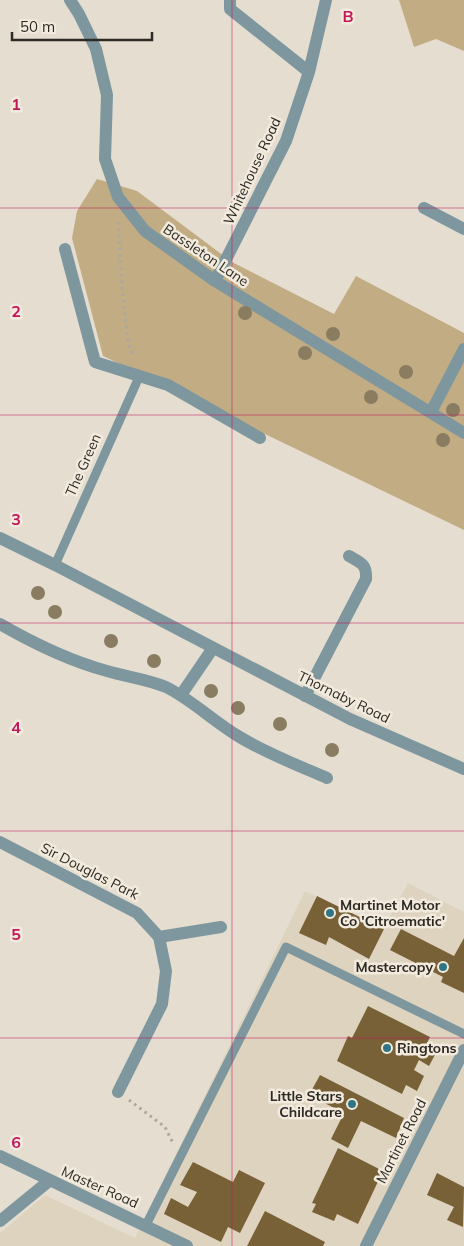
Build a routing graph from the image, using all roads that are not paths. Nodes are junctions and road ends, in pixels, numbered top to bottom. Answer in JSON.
{"nodes":[{"id":1,"x":70,"y":0,"type":"edge"},
{"id":2,"x":230,"y":0,"type":"edge"},
{"id":3,"x":326,"y":0,"type":"edge"},
{"id":4,"x":309,"y":72,"type":"junction"},
{"id":5,"x":424,"y":208,"type":"dead end"},
{"id":6,"x":464,"y":229,"type":"edge"},
{"id":7,"x":65,"y":249,"type":"dead end"},
{"id":8,"x":216,"y":281,"type":"junction"},
{"id":9,"x":464,"y":349,"type":"edge"},
{"id":10,"x":139,"y":377,"type":"junction"},
{"id":11,"x":431,"y":412,"type":"junction"},
{"id":12,"x":464,"y":434,"type":"edge"},
{"id":13,"x":260,"y":438,"type":"dead end"},
{"id":14,"x":0,"y":538,"type":"edge"},
{"id":15,"x":349,"y":556,"type":"dead end"},
{"id":16,"x":55,"y":565,"type":"junction"},
{"id":17,"x":0,"y":624,"type":"edge"},
{"id":18,"x":213,"y":648,"type":"junction"},
{"id":19,"x":180,"y":695,"type":"junction"},
{"id":20,"x":306,"y":696,"type":"junction"},
{"id":21,"x":464,"y":770,"type":"edge"},
{"id":22,"x":327,"y":778,"type":"dead end"},
{"id":23,"x":0,"y":842,"type":"edge"},
{"id":24,"x":221,"y":927,"type":"dead end"},
{"id":25,"x":158,"y":937,"type":"junction"},
{"id":26,"x":464,"y":1034,"type":"edge"},
{"id":27,"x":464,"y":1050,"type":"edge"},
{"id":28,"x":118,"y":1092,"type":"road end"},
{"id":29,"x":0,"y":1156,"type":"edge"},
{"id":30,"x":49,"y":1181,"type":"junction"},
{"id":31,"x":0,"y":1221,"type":"edge"},
{"id":32,"x":146,"y":1225,"type":"junction"},
{"id":33,"x":187,"y":1246,"type":"edge"},
{"id":34,"x":366,"y":1246,"type":"edge"}],
"edges":[{"from":1,"to":8,"type":"street","name":"Bassleton Lane"},
{"from":2,"to":4,"type":"street"},
{"from":3,"to":4,"type":"street","name":"Whitehouse Road"},
{"from":4,"to":8,"type":"street","name":"Whitehouse Road"},
{"from":5,"to":6,"type":"street"},
{"from":7,"to":10,"type":"street"},
{"from":8,"to":11,"type":"street","name":"Bassleton Lane"},
{"from":9,"to":11,"type":"street"},
{"from":10,"to":13,"type":"street"},
{"from":10,"to":16,"type":"lane","name":"The Green"},
{"from":11,"to":12,"type":"street","name":"Bassleton Lane"},
{"from":14,"to":16,"type":"street","name":"Thornaby Road"},
{"from":15,"to":20,"type":"street"},
{"from":16,"to":18,"type":"street","name":"Thornaby Road"},
{"from":17,"to":19,"type":"street"},
{"from":18,"to":19,"type":"street"},
{"from":18,"to":20,"type":"street","name":"Thornaby Road"},
{"from":19,"to":22,"type":"street"},
{"from":20,"to":21,"type":"street","name":"Thornaby Road"},
{"from":23,"to":25,"type":"street","name":"Sir Douglas Park"},
{"from":24,"to":25,"type":"street"},
{"from":25,"to":28,"type":"street","name":"Sir Douglas Park"},
{"from":26,"to":32,"type":"lane"},
{"from":27,"to":34,"type":"street","name":"Martinet Road"},
{"from":29,"to":30,"type":"street","name":"Master Road"},
{"from":30,"to":31,"type":"street"},
{"from":30,"to":32,"type":"street","name":"Master Road"},
{"from":32,"to":33,"type":"street","name":"Master Road"}]}
